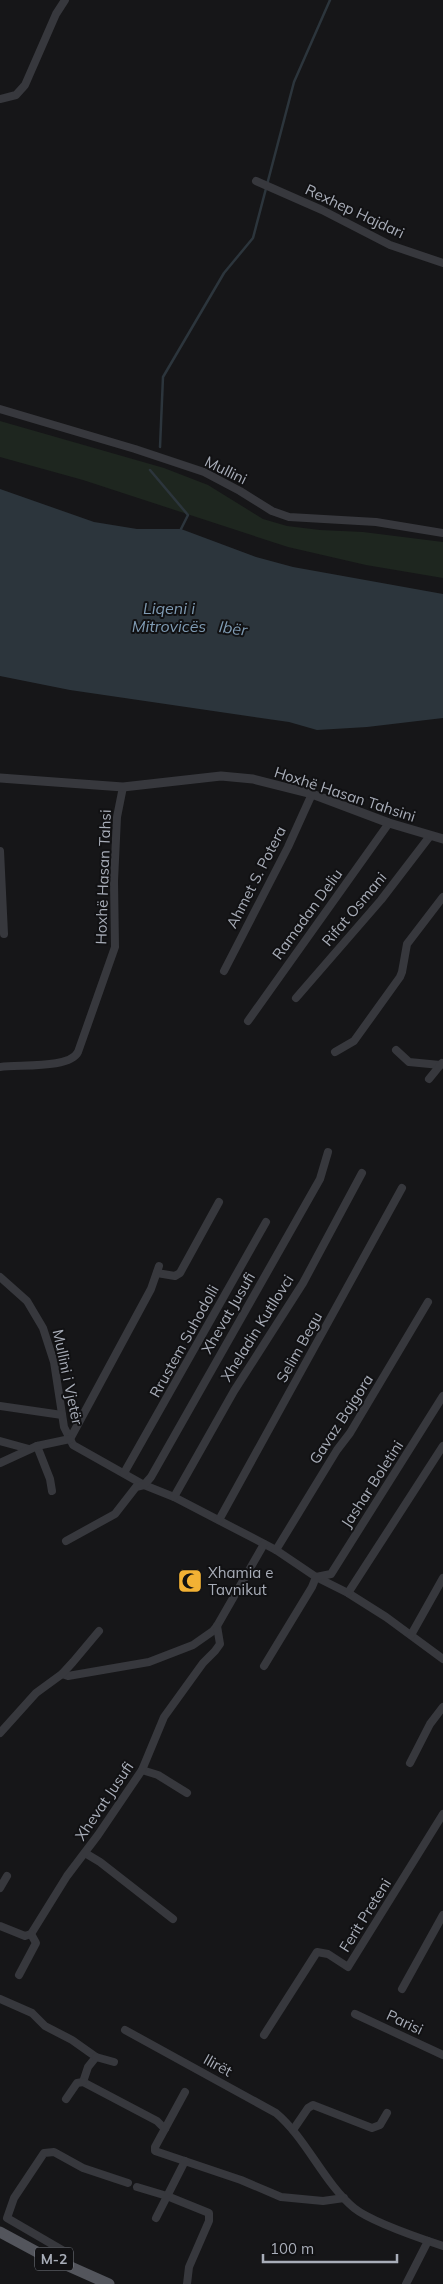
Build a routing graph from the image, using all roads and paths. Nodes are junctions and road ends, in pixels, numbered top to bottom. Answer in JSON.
{"nodes":[{"id":1,"x":65,"y":0,"type":"edge"},
{"id":2,"x":0,"y":99,"type":"edge"},
{"id":3,"x":256,"y":181,"type":"dead end"},
{"id":4,"x":443,"y":263,"type":"edge"},
{"id":5,"x":0,"y":409,"type":"edge"},
{"id":6,"x":443,"y":532,"type":"edge"},
{"id":7,"x":0,"y":778,"type":"edge"},
{"id":8,"x":123,"y":787,"type":"junction"},
{"id":9,"x":312,"y":794,"type":"junction"},
{"id":10,"x":389,"y":823,"type":"junction"},
{"id":11,"x":430,"y":836,"type":"junction"},
{"id":12,"x":443,"y":839,"type":"edge"},
{"id":13,"x":0,"y":851,"type":"edge"},
{"id":14,"x":443,"y":897,"type":"edge"},
{"id":15,"x":4,"y":934,"type":"dead end"},
{"id":16,"x":224,"y":971,"type":"dead end"},
{"id":17,"x":296,"y":998,"type":"dead end"},
{"id":18,"x":248,"y":1021,"type":"dead end"},
{"id":19,"x":396,"y":1050,"type":"dead end"},
{"id":20,"x":335,"y":1052,"type":"dead end"},
{"id":21,"x":442,"y":1064,"type":"edge"},
{"id":22,"x":0,"y":1067,"type":"edge"},
{"id":23,"x":429,"y":1079,"type":"dead end"},
{"id":24,"x":328,"y":1152,"type":"dead end"},
{"id":25,"x":362,"y":1173,"type":"dead end"},
{"id":26,"x":402,"y":1188,"type":"dead end"},
{"id":27,"x":219,"y":1202,"type":"dead end"},
{"id":28,"x":266,"y":1222,"type":"dead end"},
{"id":29,"x":0,"y":1277,"type":"edge"},
{"id":30,"x":428,"y":1302,"type":"dead end"},
{"id":31,"x":443,"y":1396,"type":"edge"},
{"id":32,"x":0,"y":1406,"type":"edge"},
{"id":33,"x":62,"y":1415,"type":"junction"},
{"id":34,"x":70,"y":1440,"type":"junction"},
{"id":35,"x":0,"y":1441,"type":"edge"},
{"id":36,"x":443,"y":1446,"type":"edge"},
{"id":37,"x":33,"y":1448,"type":"junction"},
{"id":38,"x":0,"y":1463,"type":"edge"},
{"id":39,"x":124,"y":1473,"type":"junction"},
{"id":40,"x":144,"y":1485,"type":"junction"},
{"id":41,"x":52,"y":1491,"type":"dead end"},
{"id":42,"x":174,"y":1497,"type":"junction"},
{"id":43,"x":219,"y":1520,"type":"junction"},
{"id":44,"x":66,"y":1541,"type":"dead end"},
{"id":45,"x":264,"y":1544,"type":"junction"},
{"id":46,"x":276,"y":1550,"type":"junction"},
{"id":47,"x":316,"y":1577,"type":"junction"},
{"id":48,"x":443,"y":1578,"type":"edge"},
{"id":49,"x":348,"y":1593,"type":"junction"},
{"id":50,"x":217,"y":1626,"type":"junction"},
{"id":51,"x":98,"y":1632,"type":"dead end"},
{"id":52,"x":411,"y":1635,"type":"junction"},
{"id":53,"x":443,"y":1659,"type":"edge"},
{"id":54,"x":264,"y":1666,"type":"dead end"},
{"id":55,"x":62,"y":1674,"type":"junction"},
{"id":56,"x":443,"y":1707,"type":"edge"},
{"id":57,"x":0,"y":1734,"type":"edge"},
{"id":58,"x":410,"y":1763,"type":"dead end"},
{"id":59,"x":142,"y":1770,"type":"junction"},
{"id":60,"x":187,"y":1793,"type":"dead end"},
{"id":61,"x":443,"y":1814,"type":"edge"},
{"id":62,"x":85,"y":1853,"type":"junction"},
{"id":63,"x":7,"y":1876,"type":"dead end"},
{"id":64,"x":0,"y":1888,"type":"edge"},
{"id":65,"x":443,"y":1914,"type":"edge"},
{"id":66,"x":173,"y":1919,"type":"dead end"},
{"id":67,"x":0,"y":1926,"type":"edge"},
{"id":68,"x":31,"y":1934,"type":"junction"},
{"id":69,"x":19,"y":1975,"type":"dead end"},
{"id":70,"x":402,"y":1990,"type":"dead end"},
{"id":71,"x":0,"y":1999,"type":"edge"},
{"id":72,"x":355,"y":2014,"type":"dead end"},
{"id":73,"x":125,"y":2030,"type":"dead end"},
{"id":74,"x":264,"y":2035,"type":"dead end"},
{"id":75,"x":443,"y":2055,"type":"edge"},
{"id":76,"x":96,"y":2056,"type":"junction"},
{"id":77,"x":114,"y":2062,"type":"dead end"},
{"id":78,"x":83,"y":2082,"type":"junction"},
{"id":79,"x":186,"y":2092,"type":"dead end"},
{"id":80,"x":66,"y":2099,"type":"dead end"},
{"id":81,"x":387,"y":2113,"type":"dead end"},
{"id":82,"x":165,"y":2129,"type":"junction"},
{"id":83,"x":293,"y":2130,"type":"junction"},
{"id":84,"x":185,"y":2161,"type":"junction"},
{"id":85,"x":128,"y":2183,"type":"dead end"},
{"id":86,"x":137,"y":2188,"type":"dead end"},
{"id":87,"x":167,"y":2196,"type":"junction"},
{"id":88,"x":344,"y":2198,"type":"junction"},
{"id":89,"x":0,"y":2213,"type":"edge"},
{"id":90,"x":7,"y":2218,"type":"junction"},
{"id":91,"x":156,"y":2218,"type":"dead end"},
{"id":92,"x":0,"y":2232,"type":"edge"},
{"id":93,"x":428,"y":2241,"type":"junction"},
{"id":94,"x":443,"y":2246,"type":"edge"},
{"id":95,"x":69,"y":2254,"type":"dead end"},
{"id":96,"x":109,"y":2284,"type":"edge"},
{"id":97,"x":186,"y":2284,"type":"edge"},
{"id":98,"x":406,"y":2284,"type":"edge"}],
"edges":[{"from":1,"to":2,"type":"street"},
{"from":3,"to":4,"type":"street","name":"Rexhep Hajdari"},
{"from":5,"to":6,"type":"street","name":"Mullini"},
{"from":7,"to":8,"type":"street","name":"Hoxhë Hasan Tahsini"},
{"from":8,"to":9,"type":"street","name":"Hoxhë Hasan Tahsini"},
{"from":8,"to":22,"type":"street","name":"Hoxhë Hasan Tahsi"},
{"from":9,"to":10,"type":"street","name":"Hoxhë Hasan Tahsini"},
{"from":9,"to":16,"type":"street","name":"Ahmet S. Potera"},
{"from":10,"to":11,"type":"street","name":"Hoxhë Hasan Tahsini"},
{"from":10,"to":18,"type":"street","name":"Ramadan Deliu"},
{"from":11,"to":12,"type":"street","name":"Hoxhë Hasan Tahsini"},
{"from":11,"to":17,"type":"street","name":"Rifat Osmani"},
{"from":13,"to":15,"type":"street"},
{"from":14,"to":20,"type":"street"},
{"from":19,"to":21,"type":"street"},
{"from":21,"to":23,"type":"street"},
{"from":24,"to":40,"type":"street","name":"Xhevat Jusufi"},
{"from":25,"to":42,"type":"street","name":"Xheladin Kutllovci"},
{"from":26,"to":43,"type":"street","name":"Selim Begu"},
{"from":27,"to":34,"type":"street"},
{"from":28,"to":39,"type":"street","name":"Rrustem Suhodolli"},
{"from":29,"to":33,"type":"street","name":"Mullini i Vjetër"},
{"from":30,"to":46,"type":"street","name":"Gavaz Bajgora"},
{"from":31,"to":47,"type":"street","name":"Jashar Boletini"},
{"from":32,"to":33,"type":"street"},
{"from":33,"to":34,"type":"street","name":"Mullini i Vjetër"},
{"from":34,"to":37,"type":"street"},
{"from":34,"to":39,"type":"street"},
{"from":35,"to":37,"type":"street"},
{"from":36,"to":49,"type":"street"},
{"from":37,"to":38,"type":"street"},
{"from":37,"to":41,"type":"street"},
{"from":39,"to":40,"type":"street"},
{"from":40,"to":42,"type":"street"},
{"from":40,"to":44,"type":"street","name":"Xhevat Jusufi"},
{"from":42,"to":43,"type":"street"},
{"from":43,"to":45,"type":"street"},
{"from":45,"to":46,"type":"street"},
{"from":45,"to":50,"type":"street","name":"Xhevat Jusufi"},
{"from":46,"to":47,"type":"street"},
{"from":47,"to":49,"type":"street"},
{"from":47,"to":54,"type":"street"},
{"from":48,"to":52,"type":"street"},
{"from":49,"to":52,"type":"street"},
{"from":50,"to":55,"type":"street","name":"Xhevat Jusufi"},
{"from":50,"to":59,"type":"street","name":"Xhevat Jusufi"},
{"from":51,"to":55,"type":"street"},
{"from":52,"to":53,"type":"street"},
{"from":55,"to":57,"type":"street"},
{"from":56,"to":58,"type":"street"},
{"from":59,"to":60,"type":"street"},
{"from":59,"to":62,"type":"street","name":"Xhevat Jusufi"},
{"from":61,"to":74,"type":"street","name":"Ferit Preteni"},
{"from":62,"to":66,"type":"street"},
{"from":62,"to":68,"type":"street","name":"Xhevat Jusufi"},
{"from":63,"to":64,"type":"street"},
{"from":65,"to":70,"type":"street"},
{"from":67,"to":68,"type":"street"},
{"from":68,"to":69,"type":"street"},
{"from":71,"to":76,"type":"street"},
{"from":72,"to":75,"type":"street","name":"Parisi"},
{"from":73,"to":83,"type":"street","name":"Ilirët"},
{"from":76,"to":77,"type":"street"},
{"from":76,"to":78,"type":"street"},
{"from":78,"to":80,"type":"street"},
{"from":78,"to":82,"type":"street"},
{"from":79,"to":82,"type":"street"},
{"from":81,"to":83,"type":"street"},
{"from":82,"to":84,"type":"street"},
{"from":83,"to":88,"type":"street","name":"Ilirët"},
{"from":84,"to":87,"type":"street"},
{"from":84,"to":88,"type":"street"},
{"from":85,"to":90,"type":"street"},
{"from":86,"to":87,"type":"street"},
{"from":87,"to":91,"type":"street"},
{"from":87,"to":97,"type":"street"},
{"from":88,"to":93,"type":"street","name":"Ilirët"},
{"from":89,"to":90,"type":"street"},
{"from":90,"to":95,"type":"street"},
{"from":92,"to":96,"type":"main road","number":"M-2"},
{"from":93,"to":94,"type":"street","name":"Ilirët"},
{"from":93,"to":98,"type":"street"}]}
